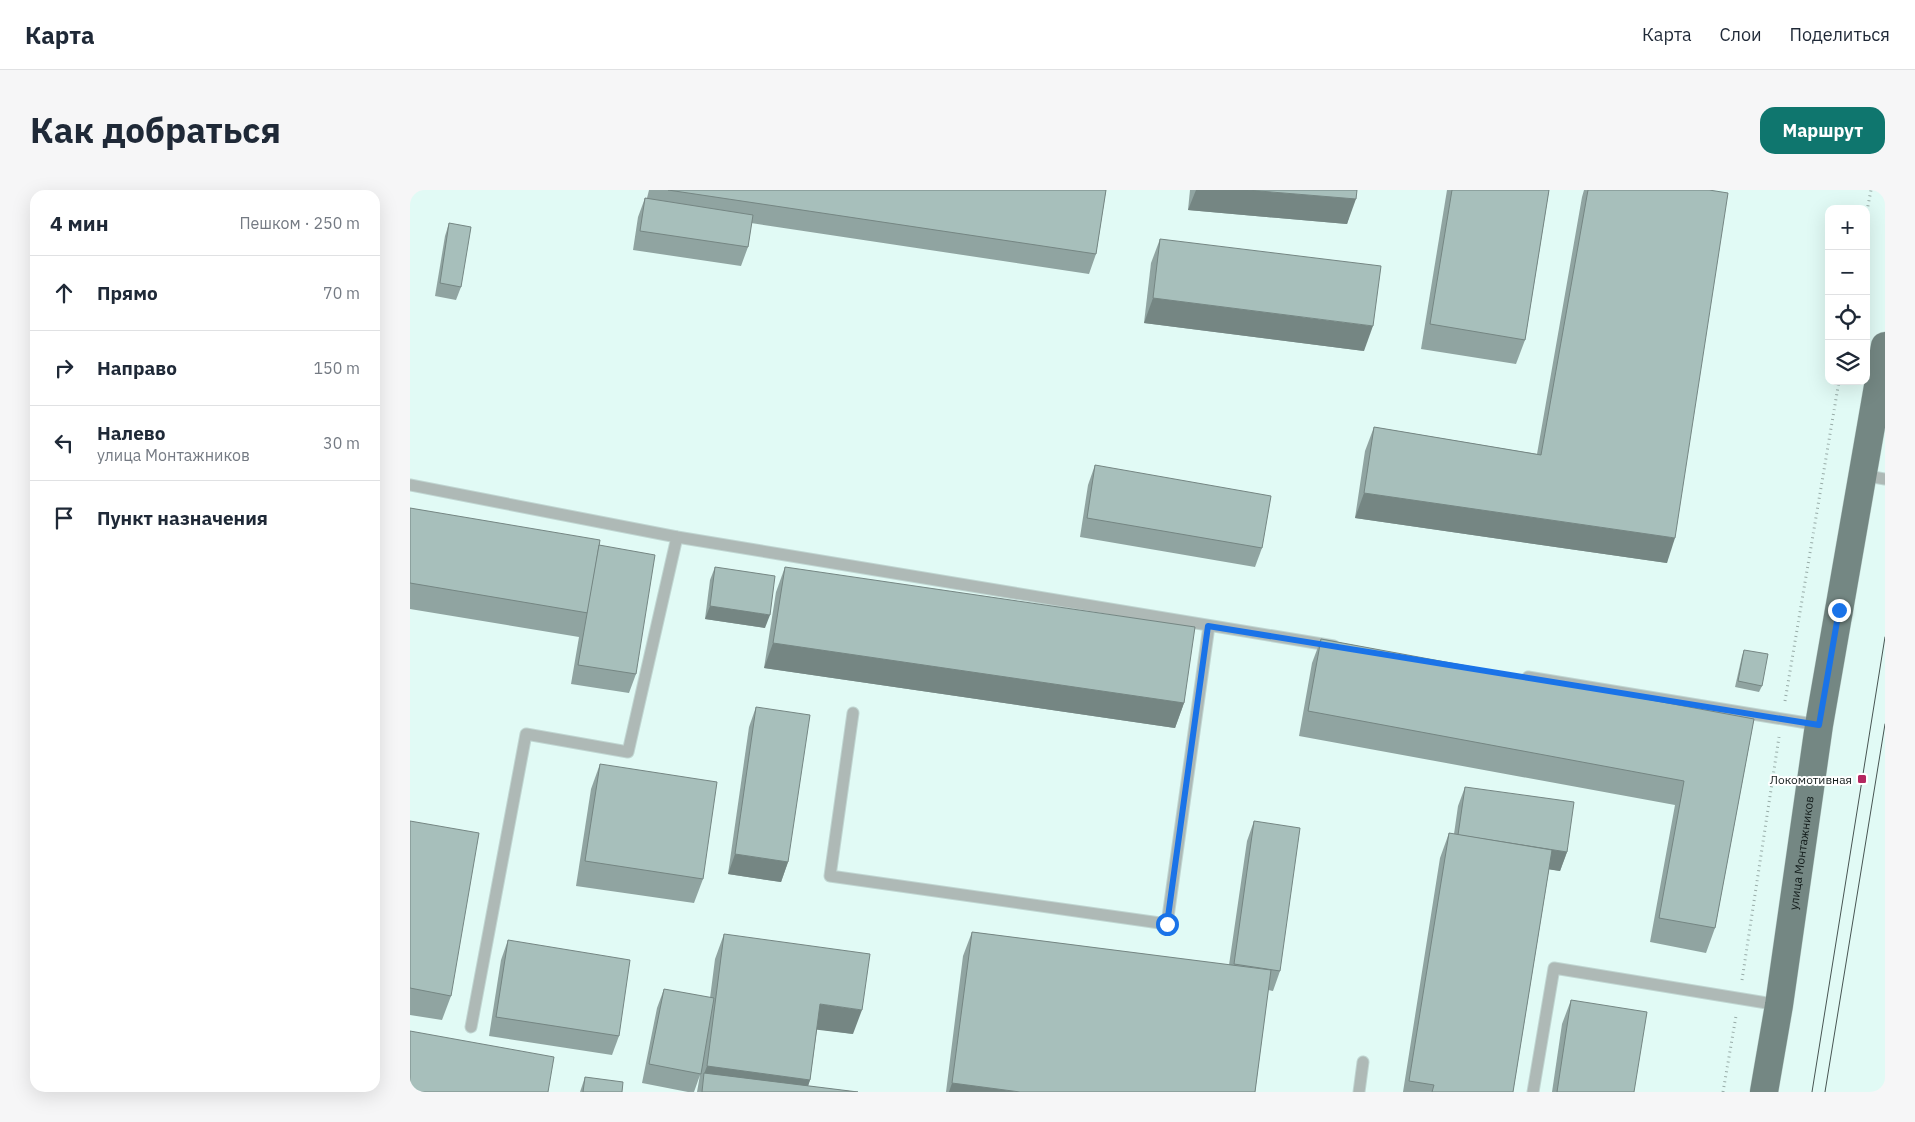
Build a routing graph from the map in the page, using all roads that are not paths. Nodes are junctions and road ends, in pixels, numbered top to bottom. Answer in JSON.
{"nodes":[{"id":1,"x":1885,"y":346,"type":"edge"},
{"id":2,"x":1874,"y":477,"type":"edge"},
{"id":3,"x":410,"y":485,"type":"edge"},
{"id":4,"x":677,"y":537,"type":"junction"},
{"id":5,"x":1208,"y":626,"type":"junction"},
{"id":6,"x":1345,"y":648,"type":"edge"},
{"id":7,"x":1520,"y":676,"type":"edge"},
{"id":8,"x":853,"y":713,"type":"dead end"},
{"id":9,"x":1819,"y":725,"type":"junction"},
{"id":10,"x":1779,"y":1005,"type":"junction"},
{"id":11,"x":472,"y":1027,"type":"dead end"},
{"id":12,"x":1363,"y":1062,"type":"dead end"},
{"id":13,"x":1359,"y":1092,"type":"edge"},
{"id":14,"x":1533,"y":1092,"type":"edge"},
{"id":15,"x":1764,"y":1092,"type":"edge"}],
"edges":[{"from":1,"to":2,"type":"main road","name":"улица Монтажников"},
{"from":2,"to":9,"type":"main road","name":"улица Монтажников"},
{"from":3,"to":4,"type":"lane"},
{"from":4,"to":5,"type":"lane"},
{"from":4,"to":11,"type":"lane"},
{"from":5,"to":6,"type":"lane"},
{"from":5,"to":8,"type":"lane"},
{"from":7,"to":9,"type":"lane"},
{"from":9,"to":10,"type":"main road","name":"улица Монтажников"},
{"from":10,"to":14,"type":"lane"},
{"from":10,"to":15,"type":"main road","name":"улица Монтажников"},
{"from":12,"to":13,"type":"lane"}]}
